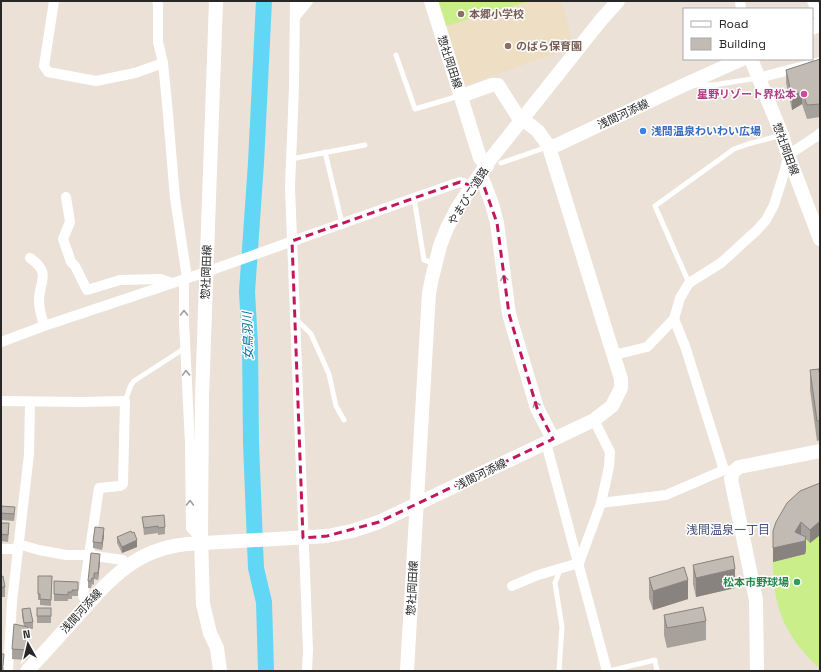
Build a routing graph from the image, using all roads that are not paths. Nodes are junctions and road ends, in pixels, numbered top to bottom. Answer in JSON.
{"nodes":[{"id":1,"x":54,"y":1,"type":"edge"},
{"id":2,"x":157,"y":1,"type":"edge"},
{"id":3,"x":216,"y":1,"type":"edge"},
{"id":4,"x":295,"y":1,"type":"edge"},
{"id":5,"x":308,"y":1,"type":"edge"},
{"id":6,"x":431,"y":1,"type":"edge"},
{"id":7,"x":618,"y":1,"type":"edge"},
{"id":8,"x":812,"y":1,"type":"edge"},
{"id":9,"x":295,"y":17,"type":"junction"},
{"id":10,"x":820,"y":19,"type":"edge"},
{"id":11,"x":396,"y":55,"type":"dead end"},
{"id":12,"x":740,"y":60,"type":"edge"},
{"id":13,"x":751,"y":60,"type":"edge"},
{"id":14,"x":820,"y":62,"type":"edge"},
{"id":15,"x":163,"y":63,"type":"junction"},
{"id":16,"x":758,"y":78,"type":"junction"},
{"id":17,"x":684,"y":85,"type":"junction"},
{"id":18,"x":461,"y":96,"type":"junction"},
{"id":19,"x":523,"y":119,"type":"junction"},
{"id":20,"x":820,"y":133,"type":"edge"},
{"id":21,"x":782,"y":135,"type":"junction"},
{"id":22,"x":365,"y":145,"type":"dead end"},
{"id":23,"x":549,"y":147,"type":"junction"},
{"id":24,"x":325,"y":152,"type":"junction"},
{"id":25,"x":788,"y":155,"type":"junction"},
{"id":26,"x":291,"y":159,"type":"junction"},
{"id":27,"x":501,"y":163,"type":"dead end"},
{"id":28,"x":480,"y":176,"type":"junction"},
{"id":29,"x":66,"y":197,"type":"dead end"},
{"id":30,"x":414,"y":198,"type":"junction"},
{"id":31,"x":342,"y":223,"type":"junction"},
{"id":32,"x":820,"y":239,"type":"edge"},
{"id":33,"x":289,"y":242,"type":"junction"},
{"id":34,"x":30,"y":258,"type":"dead end"},
{"id":35,"x":435,"y":263,"type":"junction"},
{"id":36,"x":211,"y":270,"type":"junction"},
{"id":37,"x":186,"y":278,"type":"junction"},
{"id":38,"x":172,"y":283,"type":"junction"},
{"id":39,"x":689,"y":283,"type":"junction"},
{"id":40,"x":295,"y":318,"type":"junction"},
{"id":41,"x":674,"y":319,"type":"junction"},
{"id":42,"x":44,"y":326,"type":"junction"},
{"id":43,"x":1,"y":342,"type":"edge"},
{"id":44,"x":185,"y":348,"type":"junction"},
{"id":45,"x":614,"y":356,"type":"junction"},
{"id":46,"x":1,"y":401,"type":"edge"},
{"id":47,"x":125,"y":401,"type":"junction"},
{"id":48,"x":30,"y":402,"type":"junction"},
{"id":49,"x":344,"y":420,"type":"dead end"},
{"id":50,"x":594,"y":420,"type":"junction"},
{"id":51,"x":549,"y":441,"type":"junction"},
{"id":52,"x":820,"y":451,"type":"edge"},
{"id":53,"x":728,"y":471,"type":"junction"},
{"id":54,"x":600,"y":503,"type":"junction"},
{"id":55,"x":416,"y":505,"type":"junction"},
{"id":56,"x":300,"y":538,"type":"junction"},
{"id":57,"x":204,"y":541,"type":"junction"},
{"id":58,"x":18,"y":547,"type":"junction"},
{"id":59,"x":1,"y":549,"type":"edge"},
{"id":60,"x":88,"y":555,"type":"junction"},
{"id":61,"x":140,"y":558,"type":"junction"},
{"id":62,"x":579,"y":563,"type":"junction"},
{"id":63,"x":127,"y":566,"type":"junction"},
{"id":64,"x":560,"y":570,"type":"junction"},
{"id":65,"x":512,"y":586,"type":"dead end"},
{"id":66,"x":88,"y":603,"type":"junction"},
{"id":67,"x":210,"y":633,"type":"junction"},
{"id":68,"x":5,"y":655,"type":"edge"},
{"id":69,"x":8,"y":671,"type":"edge"},
{"id":70,"x":27,"y":671,"type":"edge"},
{"id":71,"x":40,"y":671,"type":"edge"},
{"id":72,"x":211,"y":671,"type":"edge"},
{"id":73,"x":220,"y":671,"type":"edge"},
{"id":74,"x":307,"y":671,"type":"edge"},
{"id":75,"x":406,"y":671,"type":"edge"},
{"id":76,"x":559,"y":671,"type":"edge"},
{"id":77,"x":608,"y":671,"type":"edge"},
{"id":78,"x":657,"y":671,"type":"edge"},
{"id":79,"x":757,"y":671,"type":"edge"}],
"edges":[{"from":1,"to":15,"type":"street"},
{"from":2,"to":15,"type":"street"},
{"from":3,"to":36,"type":"main road","name":"惣社岡田線"},
{"from":4,"to":9,"type":"street"},
{"from":5,"to":9,"type":"street"},
{"from":6,"to":18,"type":"main road","name":"惣社岡田線"},
{"from":7,"to":19,"type":"main road","name":"やまびこ道路"},
{"from":8,"to":10,"type":"street"},
{"from":9,"to":26,"type":"street"},
{"from":11,"to":18,"type":"lane"},
{"from":12,"to":17,"type":"main road","name":"浅間河添線"},
{"from":13,"to":16,"type":"main road","name":"惣社岡田線"},
{"from":14,"to":16,"type":"street"},
{"from":15,"to":37,"type":"street"},
{"from":16,"to":17,"type":"lane"},
{"from":16,"to":21,"type":"main road","name":"惣社岡田線"},
{"from":17,"to":23,"type":"main road","name":"浅間河添線"},
{"from":18,"to":19,"type":"main road","name":"浅間河添線"},
{"from":18,"to":28,"type":"main road","name":"惣社岡田線"},
{"from":19,"to":23,"type":"main road","name":"浅間河添線"},
{"from":19,"to":28,"type":"main road","name":"やまびこ道路"},
{"from":20,"to":25,"type":"street"},
{"from":21,"to":25,"type":"main road","name":"惣社岡田線"},
{"from":21,"to":39,"type":"lane"},
{"from":22,"to":24,"type":"lane"},
{"from":23,"to":27,"type":"lane","name":"浅間河添線"},
{"from":23,"to":45,"type":"main road","name":"浅間河添線"},
{"from":24,"to":26,"type":"lane"},
{"from":24,"to":31,"type":"lane"},
{"from":25,"to":32,"type":"main road","name":"惣社岡田線"},
{"from":25,"to":39,"type":"street"},
{"from":26,"to":33,"type":"street"},
{"from":28,"to":30,"type":"street"},
{"from":28,"to":35,"type":"main road","name":"やまびこ道路"},
{"from":51,"to":28,"type":"main road","one_way":true},
{"from":29,"to":38,"type":"street"},
{"from":30,"to":31,"type":"street"},
{"from":30,"to":35,"type":"lane"},
{"from":31,"to":33,"type":"street"},
{"from":33,"to":36,"type":"street"},
{"from":33,"to":40,"type":"street"},
{"from":34,"to":42,"type":"street"},
{"from":35,"to":55,"type":"main road","name":"やまびこ道路"},
{"from":36,"to":37,"type":"street"},
{"from":36,"to":57,"type":"main road","name":"惣社岡田線"},
{"from":37,"to":38,"type":"street"},
{"from":44,"to":37,"type":"street","one_way":true},
{"from":38,"to":42,"type":"street"},
{"from":39,"to":41,"type":"street"},
{"from":40,"to":49,"type":"lane"},
{"from":40,"to":56,"type":"street"},
{"from":41,"to":45,"type":"street"},
{"from":41,"to":53,"type":"street"},
{"from":42,"to":43,"type":"street"},
{"from":44,"to":47,"type":"lane"},
{"from":57,"to":44,"type":"street","one_way":true},
{"from":45,"to":50,"type":"main road","name":"浅間河添線"},
{"from":46,"to":48,"type":"street"},
{"from":47,"to":48,"type":"street"},
{"from":47,"to":60,"type":"street"},
{"from":48,"to":58,"type":"street"},
{"from":50,"to":51,"type":"main road","name":"浅間河添線"},
{"from":50,"to":54,"type":"street"},
{"from":51,"to":55,"type":"main road","name":"浅間河添線"},
{"from":51,"to":62,"type":"street"},
{"from":52,"to":53,"type":"main road"},
{"from":53,"to":54,"type":"street"},
{"from":53,"to":79,"type":"main road"},
{"from":54,"to":62,"type":"street"},
{"from":55,"to":56,"type":"main road","name":"浅間河添線"},
{"from":55,"to":75,"type":"main road","name":"惣社岡田線"},
{"from":56,"to":57,"type":"main road","name":"浅間河添線"},
{"from":56,"to":74,"type":"street"},
{"from":57,"to":61,"type":"main road","name":"浅間河添線"},
{"from":57,"to":67,"type":"main road","name":"惣社岡田線"},
{"from":58,"to":59,"type":"street"},
{"from":58,"to":60,"type":"street"},
{"from":58,"to":68,"type":"street"},
{"from":60,"to":63,"type":"street"},
{"from":60,"to":66,"type":"street"},
{"from":61,"to":63,"type":"main road","name":"浅間河添線"},
{"from":61,"to":71,"type":"main road","name":"浅間河添線"},
{"from":62,"to":64,"type":"street"},
{"from":62,"to":77,"type":"street"},
{"from":63,"to":66,"type":"main road","name":"浅間河添線"},
{"from":64,"to":65,"type":"street"},
{"from":64,"to":76,"type":"lane"},
{"from":66,"to":70,"type":"main road","name":"浅間河添線"},
{"from":67,"to":72,"type":"main road"},
{"from":67,"to":73,"type":"main road"},
{"from":68,"to":69,"type":"street"},
{"from":77,"to":78,"type":"lane"}]}
